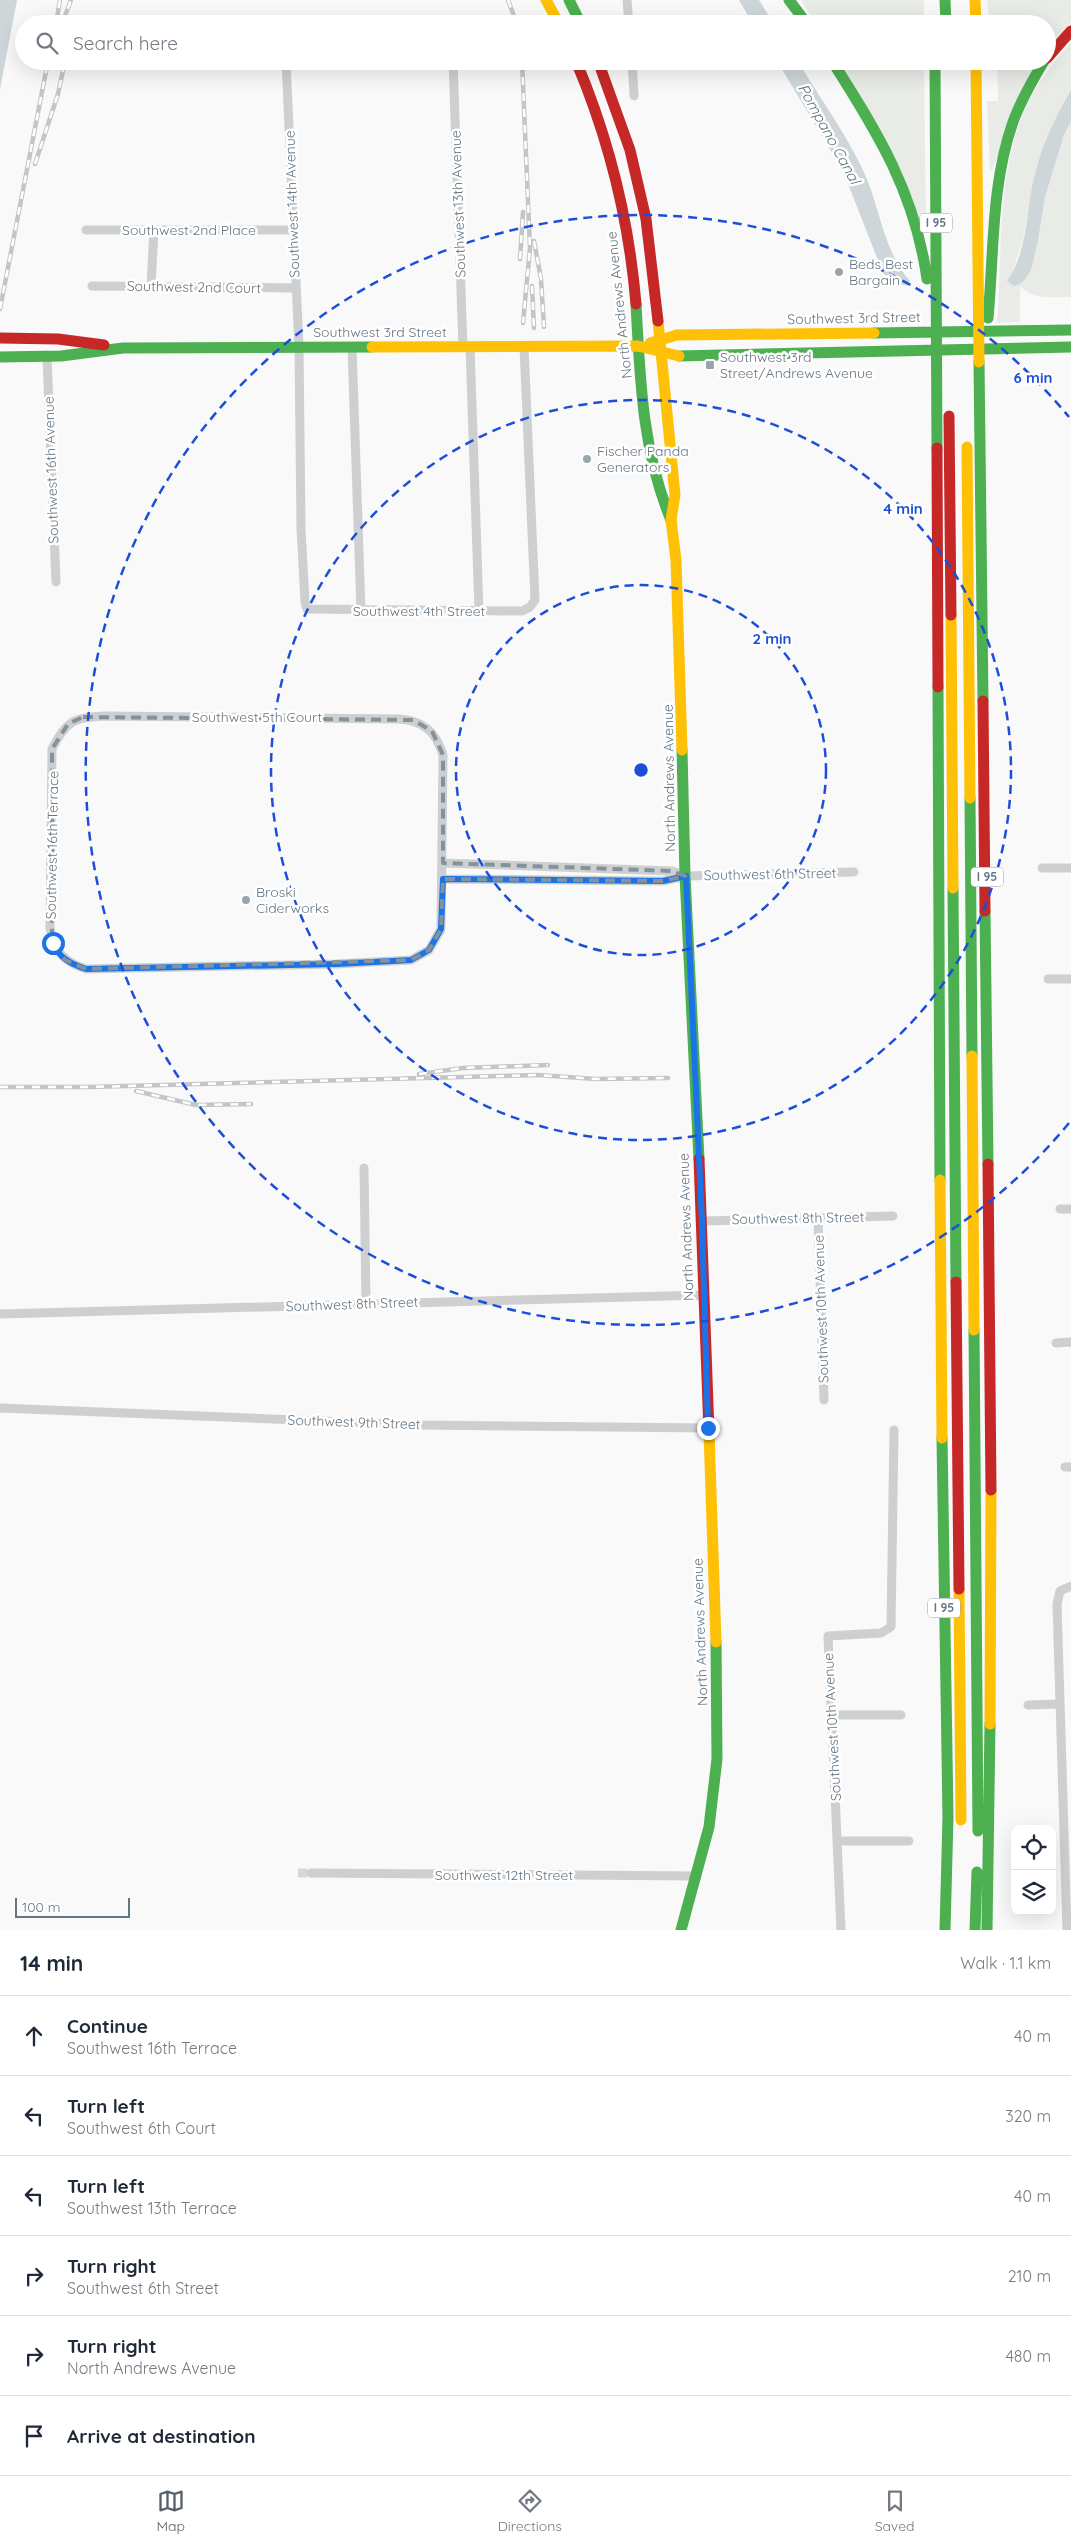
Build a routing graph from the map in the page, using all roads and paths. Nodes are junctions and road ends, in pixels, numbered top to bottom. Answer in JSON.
{"nodes":[{"id":1,"x":546,"y":0,"type":"edge"},
{"id":2,"x":569,"y":0,"type":"edge"},
{"id":3,"x":628,"y":0,"type":"edge"},
{"id":4,"x":789,"y":0,"type":"edge"},
{"id":5,"x":794,"y":0,"type":"edge"},
{"id":6,"x":934,"y":0,"type":"edge"},
{"id":7,"x":946,"y":0,"type":"edge"},
{"id":8,"x":964,"y":0,"type":"edge"},
{"id":9,"x":975,"y":0,"type":"edge"},
{"id":10,"x":554,"y":15,"type":"edge"},
{"id":11,"x":576,"y":15,"type":"edge"},
{"id":12,"x":629,"y":15,"type":"edge"},
{"id":13,"x":800,"y":15,"type":"edge"},
{"id":14,"x":802,"y":15,"type":"edge"},
{"id":15,"x":934,"y":15,"type":"edge"},
{"id":16,"x":946,"y":15,"type":"edge"},
{"id":17,"x":964,"y":15,"type":"edge"},
{"id":18,"x":976,"y":15,"type":"edge"},
{"id":19,"x":1071,"y":31,"type":"edge"},
{"id":20,"x":1056,"y":48,"type":"edge"},
{"id":21,"x":286,"y":70,"type":"edge"},
{"id":22,"x":453,"y":70,"type":"edge"},
{"id":23,"x":579,"y":70,"type":"edge"},
{"id":24,"x":601,"y":70,"type":"edge"},
{"id":25,"x":633,"y":70,"type":"edge"},
{"id":26,"x":838,"y":70,"type":"edge"},
{"id":27,"x":934,"y":70,"type":"edge"},
{"id":28,"x":946,"y":70,"type":"edge"},
{"id":29,"x":964,"y":70,"type":"edge"},
{"id":30,"x":976,"y":70,"type":"edge"},
{"id":31,"x":1039,"y":70,"type":"edge"},
{"id":32,"x":634,"y":96,"type":"dead end"},
{"id":33,"x":965,"y":180,"type":"dead end"},
{"id":34,"x":86,"y":230,"type":"dead end"},
{"id":35,"x":154,"y":230,"type":"junction"},
{"id":36,"x":292,"y":230,"type":"junction"},
{"id":37,"x":92,"y":286,"type":"dead end"},
{"id":38,"x":151,"y":286,"type":"junction"},
{"id":39,"x":296,"y":288,"type":"junction"},
{"id":40,"x":966,"y":318,"type":"dead end"},
{"id":41,"x":1071,"y":330,"type":"edge"},
{"id":42,"x":0,"y":338,"type":"edge"},
{"id":43,"x":638,"y":346,"type":"junction"},
{"id":44,"x":659,"y":346,"type":"junction"},
{"id":45,"x":299,"y":347,"type":"junction"},
{"id":46,"x":352,"y":347,"type":"junction"},
{"id":47,"x":466,"y":347,"type":"junction"},
{"id":48,"x":524,"y":347,"type":"junction"},
{"id":49,"x":1071,"y":347,"type":"edge"},
{"id":50,"x":122,"y":348,"type":"junction"},
{"id":51,"x":0,"y":357,"type":"edge"},
{"id":52,"x":47,"y":357,"type":"junction"},
{"id":53,"x":949,"y":358,"type":"dead end"},
{"id":54,"x":966,"y":358,"type":"dead end"},
{"id":55,"x":979,"y":375,"type":"junction"},
{"id":56,"x":937,"y":384,"type":"junction"},
{"id":57,"x":949,"y":407,"type":"dead end"},
{"id":58,"x":967,"y":437,"type":"dead end"},
{"id":59,"x":671,"y":520,"type":"junction"},
{"id":60,"x":56,"y":582,"type":"dead end"},
{"id":61,"x":361,"y":611,"type":"junction"},
{"id":62,"x":479,"y":611,"type":"junction"},
{"id":63,"x":59,"y":734,"type":"joint"},
{"id":64,"x":443,"y":863,"type":"junction"},
{"id":65,"x":1042,"y":868,"type":"dead end"},
{"id":66,"x":1071,"y":868,"type":"edge"},
{"id":67,"x":854,"y":872,"type":"dead end"},
{"id":68,"x":686,"y":876,"type":"junction"},
{"id":69,"x":443,"y":879,"type":"junction"},
{"id":70,"x":954,"y":884,"type":"junction"},
{"id":71,"x":1048,"y":979,"type":"dead end"},
{"id":72,"x":1071,"y":979,"type":"edge"},
{"id":73,"x":938,"y":1004,"type":"junction"},
{"id":74,"x":364,"y":1168,"type":"dead end"},
{"id":75,"x":973,"y":1171,"type":"junction"},
{"id":76,"x":1071,"y":1208,"type":"edge"},
{"id":77,"x":1060,"y":1209,"type":"dead end"},
{"id":78,"x":893,"y":1216,"type":"dead end"},
{"id":79,"x":818,"y":1218,"type":"junction"},
{"id":80,"x":702,"y":1221,"type":"junction"},
{"id":81,"x":990,"y":1276,"type":"junction"},
{"id":82,"x":704,"y":1295,"type":"junction"},
{"id":83,"x":366,"y":1303,"type":"junction"},
{"id":84,"x":0,"y":1314,"type":"edge"},
{"id":85,"x":1071,"y":1342,"type":"edge"},
{"id":86,"x":1056,"y":1343,"type":"dead end"},
{"id":87,"x":824,"y":1400,"type":"dead end"},
{"id":88,"x":0,"y":1408,"type":"edge"},
{"id":89,"x":708,"y":1428,"type":"junction"},
{"id":90,"x":894,"y":1430,"type":"dead end"},
{"id":91,"x":1071,"y":1586,"type":"edge"},
{"id":92,"x":1060,"y":1704,"type":"junction"},
{"id":93,"x":1028,"y":1705,"type":"dead end"},
{"id":94,"x":832,"y":1715,"type":"junction"},
{"id":95,"x":901,"y":1715,"type":"dead end"},
{"id":96,"x":960,"y":1828,"type":"dead end"},
{"id":97,"x":837,"y":1841,"type":"junction"},
{"id":98,"x":909,"y":1841,"type":"dead end"},
{"id":99,"x":311,"y":1873,"type":"tunnel mouth"},
{"id":100,"x":697,"y":1876,"type":"junction"},
{"id":101,"x":681,"y":1930,"type":"edge"},
{"id":102,"x":841,"y":1930,"type":"edge"},
{"id":103,"x":945,"y":1930,"type":"edge"},
{"id":104,"x":975,"y":1930,"type":"edge"},
{"id":105,"x":987,"y":1930,"type":"edge"},
{"id":106,"x":1067,"y":1930,"type":"edge"}],
"edges":[{"from":1,"to":10,"type":"main road"},
{"from":2,"to":11,"type":"main road"},
{"from":3,"to":12,"type":"street"},
{"from":4,"to":13,"type":"main road"},
{"from":5,"to":14,"type":"main road"},
{"from":6,"to":15,"type":"main road"},
{"from":7,"to":16,"type":"main road"},
{"from":8,"to":17,"type":"main road"},
{"from":9,"to":18,"type":"main road"},
{"from":19,"to":20,"type":"main road"},
{"from":21,"to":36,"type":"street","name":"Southwest 14th Avenue"},
{"from":22,"to":47,"type":"street","name":"Southwest 13th Avenue"},
{"from":23,"to":43,"type":"main road","name":"North Andrews Avenue"},
{"from":24,"to":44,"type":"main road","name":"North Andrews Avenue"},
{"from":25,"to":32,"type":"street"},
{"from":26,"to":56,"type":"main road"},
{"from":27,"to":56,"type":"main road","number":"I 95"},
{"from":28,"to":53,"type":"main road"},
{"from":29,"to":33,"type":"main road"},
{"from":30,"to":55,"type":"main road","number":"I 95"},
{"from":31,"to":55,"type":"main road"},
{"from":34,"to":35,"type":"street","name":"Southwest 2nd Place"},
{"from":35,"to":36,"type":"street","name":"Southwest 2nd Place"},
{"from":35,"to":38,"type":"street"},
{"from":36,"to":39,"type":"street","name":"Southwest 14th Avenue"},
{"from":37,"to":38,"type":"street","name":"Southwest 2nd Court"},
{"from":38,"to":39,"type":"street","name":"Southwest 2nd Court"},
{"from":39,"to":45,"type":"street","name":"Southwest 14th Avenue"},
{"from":40,"to":54,"type":"main road"},
{"from":41,"to":44,"type":"main road","name":"Southwest 3rd Street"},
{"from":42,"to":50,"type":"main road"},
{"from":43,"to":44,"type":"main road","name":"Southwest 3rd Street"},
{"from":43,"to":48,"type":"main road","name":"Southwest 3rd Street"},
{"from":43,"to":59,"type":"main road","name":"North Andrews Avenue"},
{"from":44,"to":49,"type":"main road","name":"Southwest 3rd Street"},
{"from":44,"to":59,"type":"main road","name":"North Andrews Avenue"},
{"from":45,"to":46,"type":"main road","name":"Southwest 3rd Street"},
{"from":45,"to":50,"type":"main road","name":"Southwest 3rd Street"},
{"from":45,"to":61,"type":"street","name":"Southwest 4th Street"},
{"from":46,"to":47,"type":"main road","name":"Southwest 3rd Street"},
{"from":46,"to":61,"type":"street"},
{"from":47,"to":48,"type":"main road","name":"Southwest 3rd Street"},
{"from":47,"to":62,"type":"street","name":"Southwest 13th Avenue"},
{"from":48,"to":62,"type":"street","name":"Southwest 4th Street"},
{"from":50,"to":52,"type":"main road"},
{"from":51,"to":52,"type":"main road"},
{"from":52,"to":60,"type":"street","name":"Southwest 16th Avenue"},
{"from":55,"to":81,"type":"main road","number":"I 95"},
{"from":56,"to":73,"type":"main road","number":"I 95"},
{"from":57,"to":70,"type":"main road"},
{"from":58,"to":75,"type":"main road"},
{"from":59,"to":68,"type":"main road","name":"North Andrews Avenue"},
{"from":61,"to":62,"type":"street","name":"Southwest 4th Street"},
{"from":63,"to":64,"type":"street","name":"Southwest 5th Court"},
{"from":63,"to":69,"type":"street","name":"Southwest 16th Terrace"},
{"from":64,"to":68,"type":"street","name":"Southwest 6th Street"},
{"from":64,"to":69,"type":"street"},
{"from":65,"to":66,"type":"street"},
{"from":67,"to":68,"type":"street","name":"Southwest 6th Street"},
{"from":68,"to":69,"type":"street","name":"Southwest 6th Street"},
{"from":68,"to":80,"type":"main road","name":"North Andrews Avenue"},
{"from":70,"to":73,"type":"main road"},
{"from":70,"to":96,"type":"main road"},
{"from":71,"to":72,"type":"street"},
{"from":73,"to":103,"type":"main road","number":"I 95"},
{"from":74,"to":83,"type":"street"},
{"from":75,"to":81,"type":"main road"},
{"from":75,"to":104,"type":"main road"},
{"from":76,"to":77,"type":"street"},
{"from":78,"to":79,"type":"street","name":"Southwest 8th Street"},
{"from":79,"to":80,"type":"street","name":"Southwest 8th Street"},
{"from":79,"to":87,"type":"street","name":"Southwest 10th Avenue"},
{"from":80,"to":82,"type":"main road","name":"North Andrews Avenue"},
{"from":81,"to":105,"type":"main road","number":"I 95"},
{"from":82,"to":83,"type":"street","name":"Southwest 8th Street"},
{"from":82,"to":89,"type":"main road","name":"North Andrews Avenue"},
{"from":83,"to":84,"type":"street","name":"Southwest 8th Street"},
{"from":85,"to":86,"type":"street"},
{"from":88,"to":89,"type":"street","name":"Southwest 9th Street"},
{"from":89,"to":100,"type":"main road","name":"North Andrews Avenue"},
{"from":90,"to":94,"type":"street","name":"Southwest 10th Avenue"},
{"from":91,"to":92,"type":"street"},
{"from":92,"to":93,"type":"street"},
{"from":92,"to":106,"type":"street"},
{"from":94,"to":95,"type":"street"},
{"from":94,"to":97,"type":"street","name":"Southwest 10th Avenue"},
{"from":97,"to":98,"type":"street"},
{"from":97,"to":102,"type":"street","name":"Southwest 10th Avenue"},
{"from":99,"to":100,"type":"street","name":"Southwest 12th Street"},
{"from":100,"to":101,"type":"main road","name":"North Andrews Avenue"}]}
